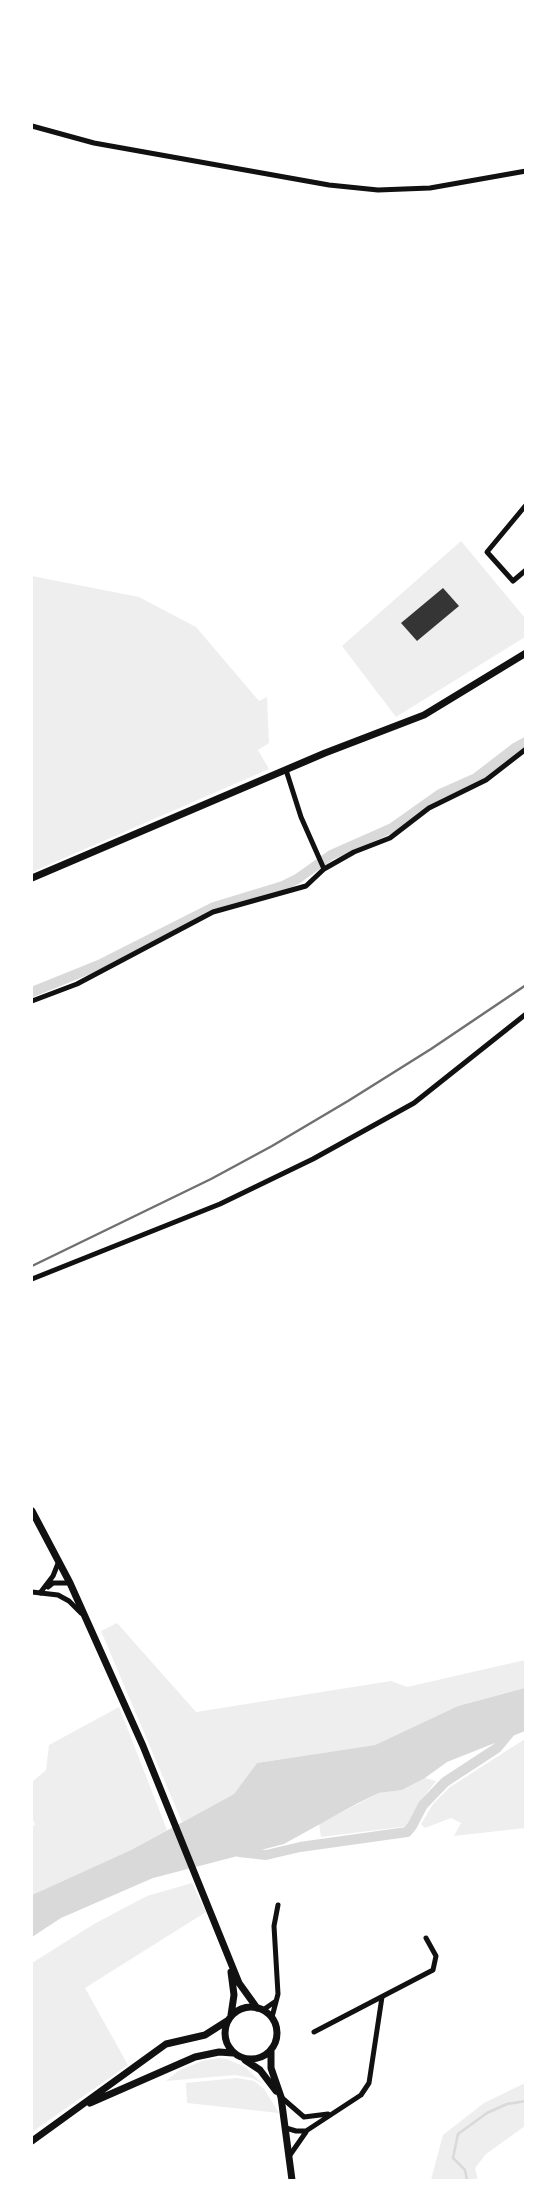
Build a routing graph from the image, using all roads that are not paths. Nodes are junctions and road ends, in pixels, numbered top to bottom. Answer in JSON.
{"nodes":[{"id":1,"x":32,"y":126,"type":"edge"},
{"id":2,"x":526,"y":171,"type":"edge"},
{"id":3,"x":526,"y":505,"type":"edge"},
{"id":4,"x":526,"y":570,"type":"edge"},
{"id":5,"x":526,"y":653,"type":"edge"},
{"id":6,"x":526,"y":749,"type":"edge"},
{"id":7,"x":286,"y":770,"type":"junction"},
{"id":8,"x":323,"y":868,"type":"junction"},
{"id":9,"x":32,"y":878,"type":"edge"},
{"id":10,"x":32,"y":1001,"type":"edge"},
{"id":11,"x":526,"y":1014,"type":"edge"},
{"id":12,"x":32,"y":1279,"type":"edge"},
{"id":13,"x":32,"y":1511,"type":"edge"},
{"id":14,"x":60,"y":1561,"type":"junction"},
{"id":15,"x":70,"y":1583,"type":"junction"},
{"id":16,"x":36,"y":1593,"type":"edge"},
{"id":17,"x":58,"y":1595,"type":"junction"},
{"id":18,"x":84,"y":1616,"type":"junction"},
{"id":19,"x":278,"y":1905,"type":"dead end"},
{"id":20,"x":426,"y":1938,"type":"dead end"},
{"id":21,"x":228,"y":1954,"type":"junction"},
{"id":22,"x":382,"y":1997,"type":"junction"},
{"id":23,"x":275,"y":2001,"type":"junction"},
{"id":24,"x":260,"y":2009,"type":"junction"},
{"id":25,"x":272,"y":2017,"type":"junction"},
{"id":26,"x":229,"y":2018,"type":"junction"},
{"id":27,"x":314,"y":2032,"type":"dead end"},
{"id":28,"x":271,"y":2050,"type":"junction"},
{"id":29,"x":233,"y":2053,"type":"junction"},
{"id":30,"x":244,"y":2059,"type":"junction"},
{"id":31,"x":281,"y":2097,"type":"junction"},
{"id":32,"x":335,"y":2112,"type":"junction"},
{"id":33,"x":70,"y":2113,"type":"junction"},
{"id":34,"x":286,"y":2128,"type":"junction"},
{"id":35,"x":306,"y":2131,"type":"junction"},
{"id":36,"x":32,"y":2141,"type":"edge"},
{"id":37,"x":290,"y":2155,"type":"junction"},
{"id":38,"x":292,"y":2180,"type":"edge"}],
"edges":[{"from":1,"to":2,"type":"street"},
{"from":3,"to":4,"type":"street"},
{"from":5,"to":7,"type":"main road"},
{"from":6,"to":8,"type":"street"},
{"from":7,"to":8,"type":"street"},
{"from":7,"to":9,"type":"main road"},
{"from":8,"to":10,"type":"street"},
{"from":11,"to":12,"type":"street"},
{"from":13,"to":14,"type":"main road"},
{"from":14,"to":15,"type":"main road"},
{"from":14,"to":16,"type":"street"},
{"from":15,"to":16,"type":"street"},
{"from":15,"to":17,"type":"street"},
{"from":15,"to":18,"type":"main road"},
{"from":16,"to":17,"type":"street"},
{"from":17,"to":18,"type":"street"},
{"from":18,"to":21,"type":"main road"},
{"from":19,"to":23,"type":"street"},
{"from":20,"to":22,"type":"street"},
{"from":21,"to":24,"type":"main road"},
{"from":21,"to":26,"type":"main road"},
{"from":22,"to":27,"type":"street"},
{"from":22,"to":32,"type":"street"},
{"from":23,"to":24,"type":"street"},
{"from":23,"to":25,"type":"street"},
{"from":24,"to":25,"type":"main road"},
{"from":24,"to":26,"type":"main road"},
{"from":25,"to":28,"type":"main road"},
{"from":26,"to":29,"type":"main road"},
{"from":26,"to":33,"type":"main road"},
{"from":28,"to":30,"type":"main road"},
{"from":28,"to":31,"type":"main road"},
{"from":29,"to":30,"type":"main road"},
{"from":29,"to":33,"type":"main road"},
{"from":30,"to":31,"type":"main road"},
{"from":31,"to":32,"type":"street"},
{"from":31,"to":34,"type":"main road"},
{"from":32,"to":35,"type":"street"},
{"from":33,"to":36,"type":"main road"},
{"from":34,"to":35,"type":"street"},
{"from":34,"to":37,"type":"main road"},
{"from":35,"to":37,"type":"street"},
{"from":37,"to":38,"type":"main road"}]}
